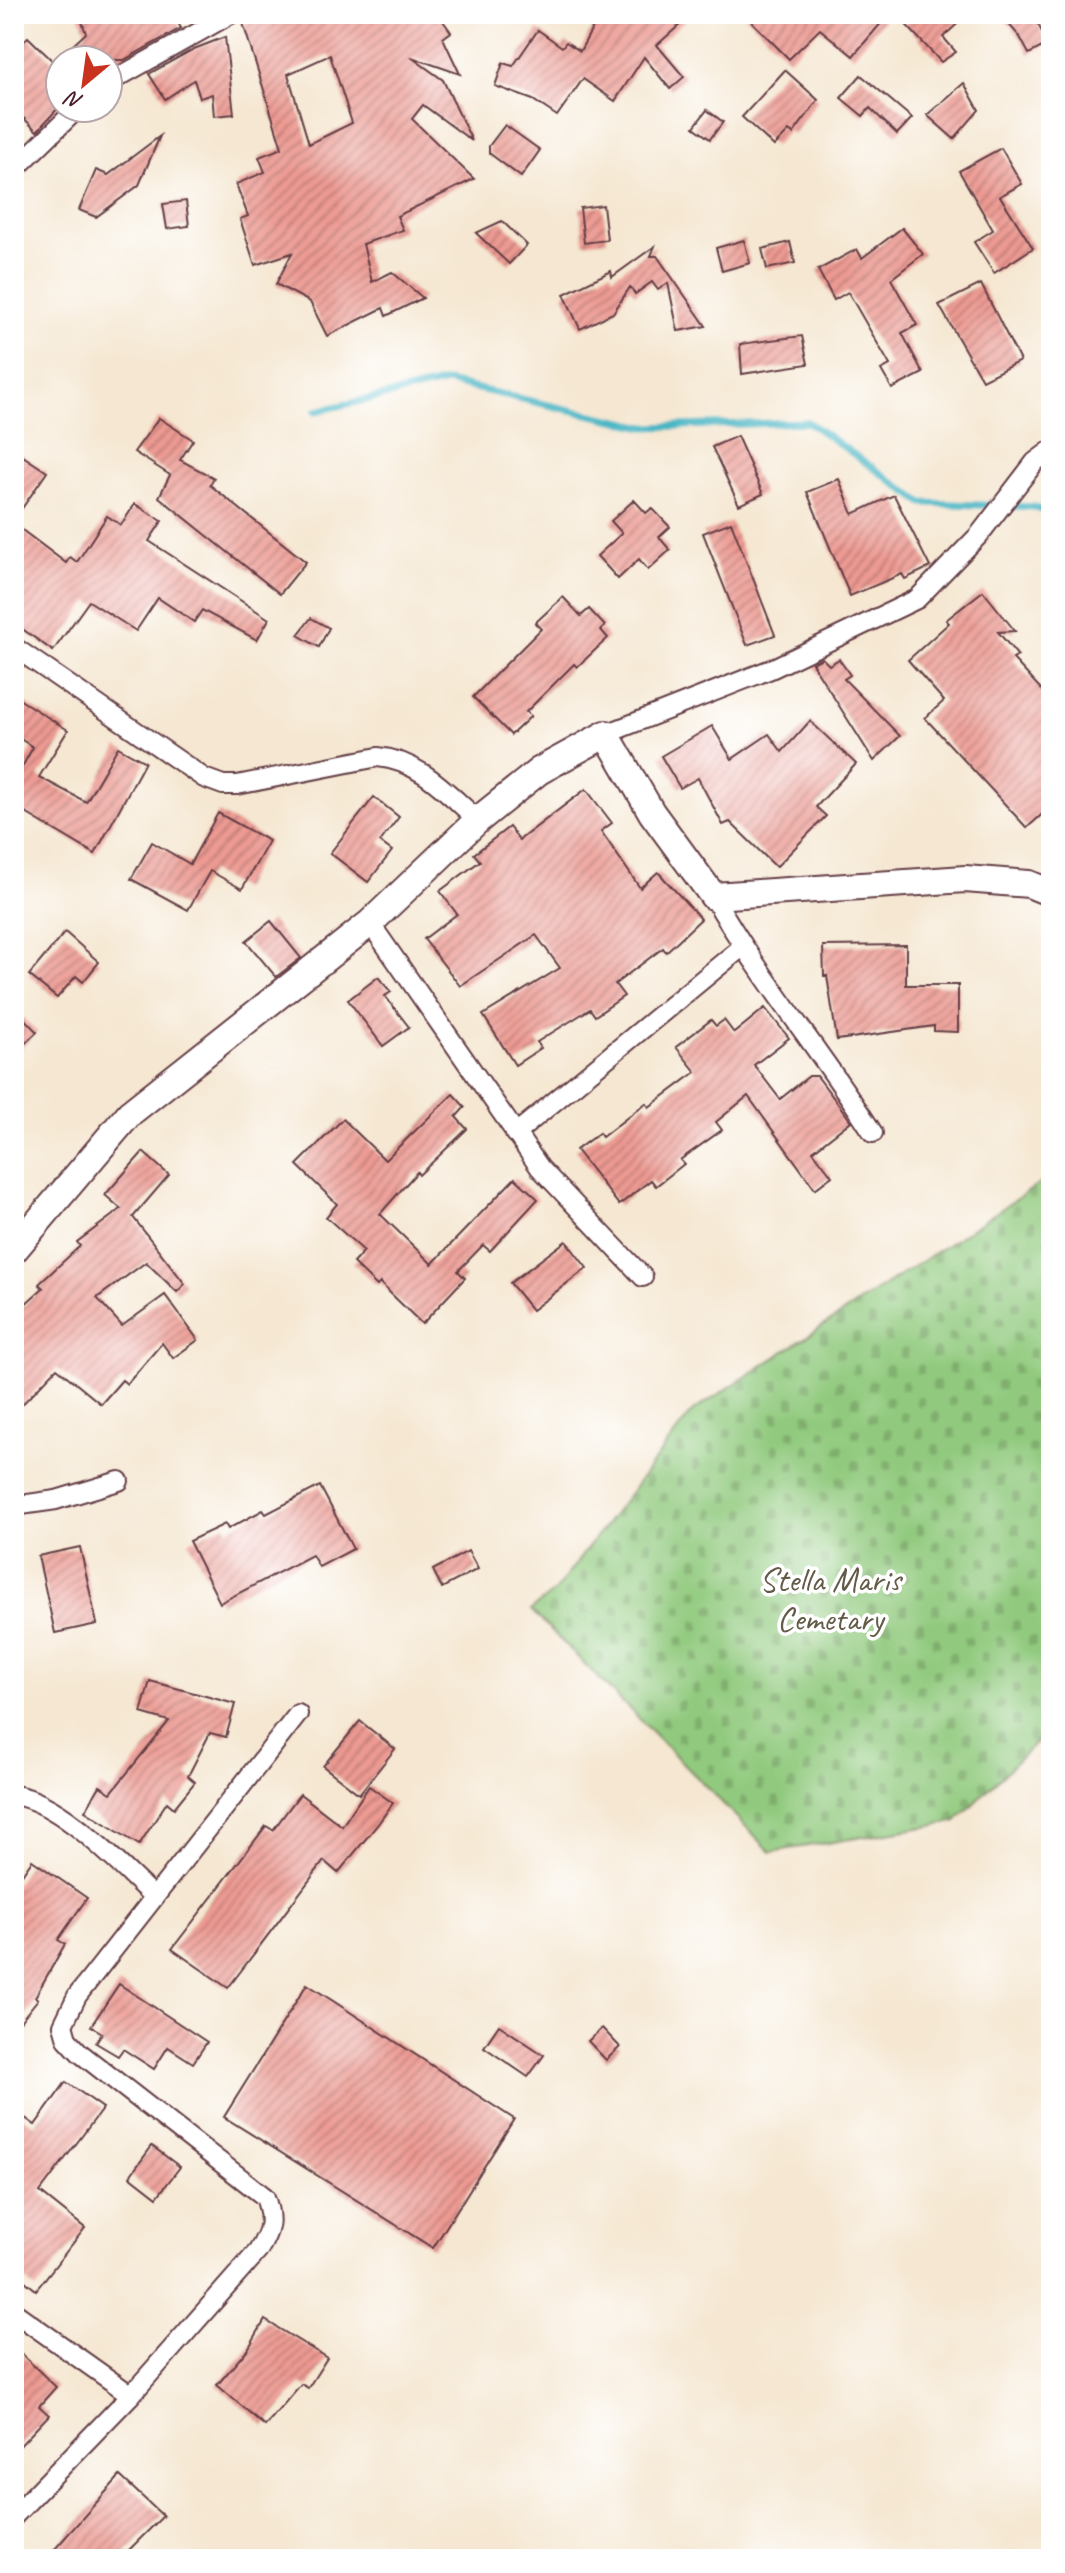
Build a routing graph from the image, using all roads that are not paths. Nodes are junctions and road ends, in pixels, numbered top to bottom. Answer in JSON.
{"nodes":[{"id":1,"x":231,"y":14,"type":"edge"},
{"id":2,"x":124,"y":74,"type":"edge"},
{"id":3,"x":61,"y":124,"type":"edge"},
{"id":4,"x":14,"y":170,"type":"edge"},
{"id":5,"x":1051,"y":450,"type":"edge"},
{"id":6,"x":14,"y":647,"type":"edge"},
{"id":7,"x":606,"y":734,"type":"junction"},
{"id":8,"x":478,"y":820,"type":"junction"},
{"id":9,"x":1051,"y":893,"type":"edge"},
{"id":10,"x":713,"y":896,"type":"junction"},
{"id":11,"x":370,"y":923,"type":"junction"},
{"id":12,"x":742,"y":947,"type":"junction"},
{"id":13,"x":873,"y":1133,"type":"dead end"},
{"id":14,"x":515,"y":1134,"type":"junction"},
{"id":15,"x":14,"y":1250,"type":"edge"},
{"id":16,"x":643,"y":1277,"type":"dead end"},
{"id":17,"x":119,"y":1481,"type":"dead end"},
{"id":18,"x":14,"y":1506,"type":"edge"},
{"id":19,"x":298,"y":1714,"type":"dead end"},
{"id":20,"x":14,"y":1795,"type":"edge"},
{"id":21,"x":154,"y":1897,"type":"junction"},
{"id":22,"x":14,"y":2312,"type":"edge"},
{"id":23,"x":131,"y":2395,"type":"junction"},
{"id":24,"x":14,"y":2516,"type":"edge"}],
"edges":[{"from":1,"to":2,"type":"street"},
{"from":3,"to":4,"type":"street"},
{"from":5,"to":7,"type":"street"},
{"from":6,"to":8,"type":"street"},
{"from":7,"to":8,"type":"street"},
{"from":7,"to":10,"type":"street"},
{"from":8,"to":11,"type":"street"},
{"from":9,"to":10,"type":"street"},
{"from":10,"to":12,"type":"street"},
{"from":11,"to":14,"type":"street"},
{"from":11,"to":15,"type":"street"},
{"from":12,"to":13,"type":"street"},
{"from":12,"to":14,"type":"street"},
{"from":14,"to":16,"type":"street"},
{"from":17,"to":18,"type":"street"},
{"from":19,"to":21,"type":"street"},
{"from":20,"to":21,"type":"street"},
{"from":21,"to":23,"type":"street"},
{"from":22,"to":23,"type":"street"},
{"from":23,"to":24,"type":"street"}]}
